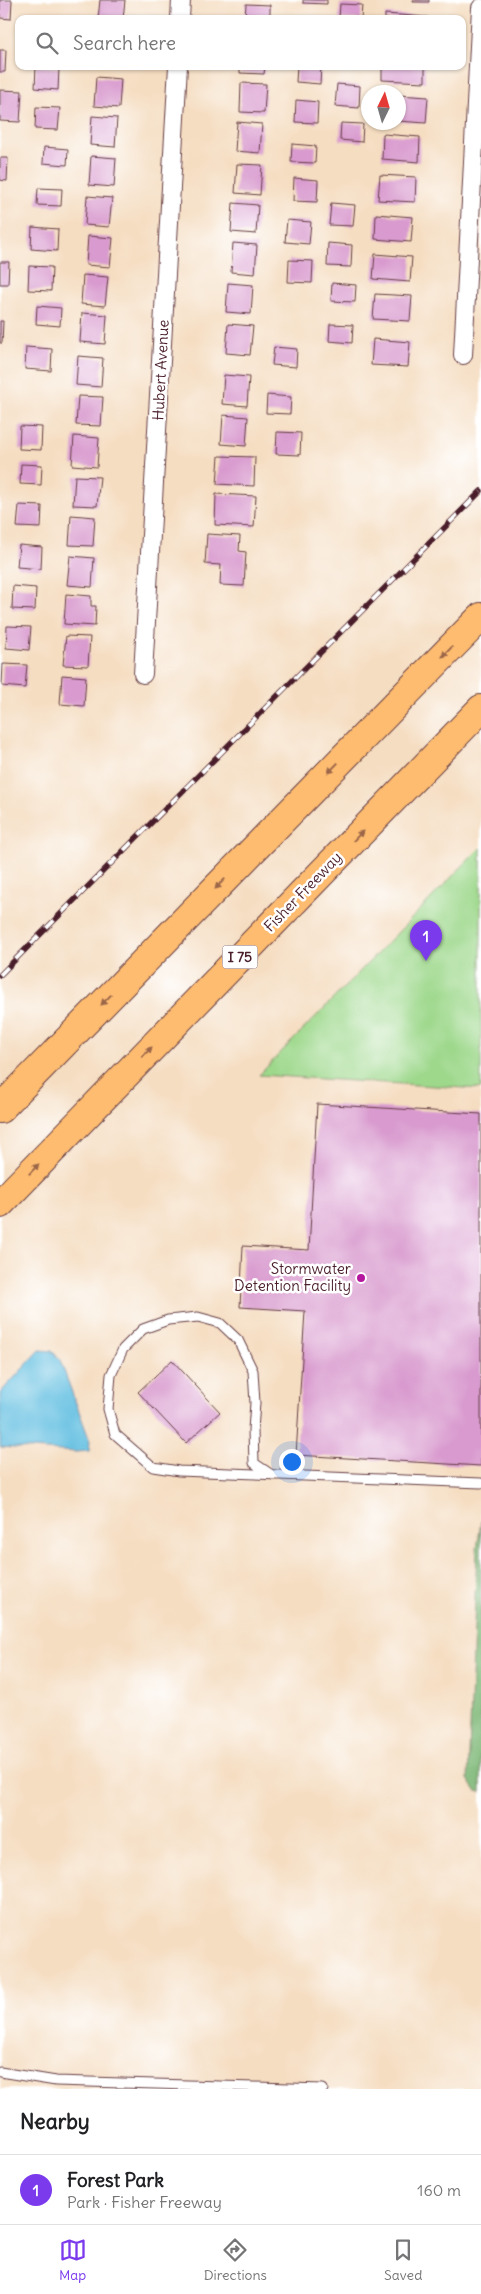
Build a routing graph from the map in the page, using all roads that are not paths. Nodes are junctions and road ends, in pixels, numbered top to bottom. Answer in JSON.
{"nodes":[{"id":1,"x":181,"y":0,"type":"edge"},
{"id":2,"x":481,"y":8,"type":"edge"},
{"id":3,"x":180,"y":15,"type":"edge"},
{"id":4,"x":178,"y":70,"type":"edge"},
{"id":5,"x":463,"y":355,"type":"dead end"},
{"id":6,"x":481,"y":617,"type":"edge"},
{"id":7,"x":142,"y":674,"type":"dead end"},
{"id":8,"x":481,"y":709,"type":"edge"},
{"id":9,"x":0,"y":1109,"type":"edge"},
{"id":10,"x":0,"y":1204,"type":"edge"},
{"id":11,"x":272,"y":1475,"type":"junction"},
{"id":12,"x":481,"y":1483,"type":"edge"},
{"id":13,"x":0,"y":2072,"type":"edge"},
{"id":14,"x":103,"y":2085,"type":"edge"},
{"id":15,"x":323,"y":2089,"type":"edge"}],
"edges":[{"from":1,"to":3,"type":"street"},
{"from":2,"to":5,"type":"street"},
{"from":4,"to":7,"type":"street","name":"Hubert Avenue"},
{"from":6,"to":9,"type":"highway","one_way":true},
{"from":10,"to":8,"type":"highway","name":"Fisher Freeway","number":"I 75","one_way":true},
{"from":11,"to":11,"type":"lane"},
{"from":11,"to":12,"type":"lane"},
{"from":13,"to":14,"type":"lane"},
{"from":14,"to":15,"type":"lane"}]}
